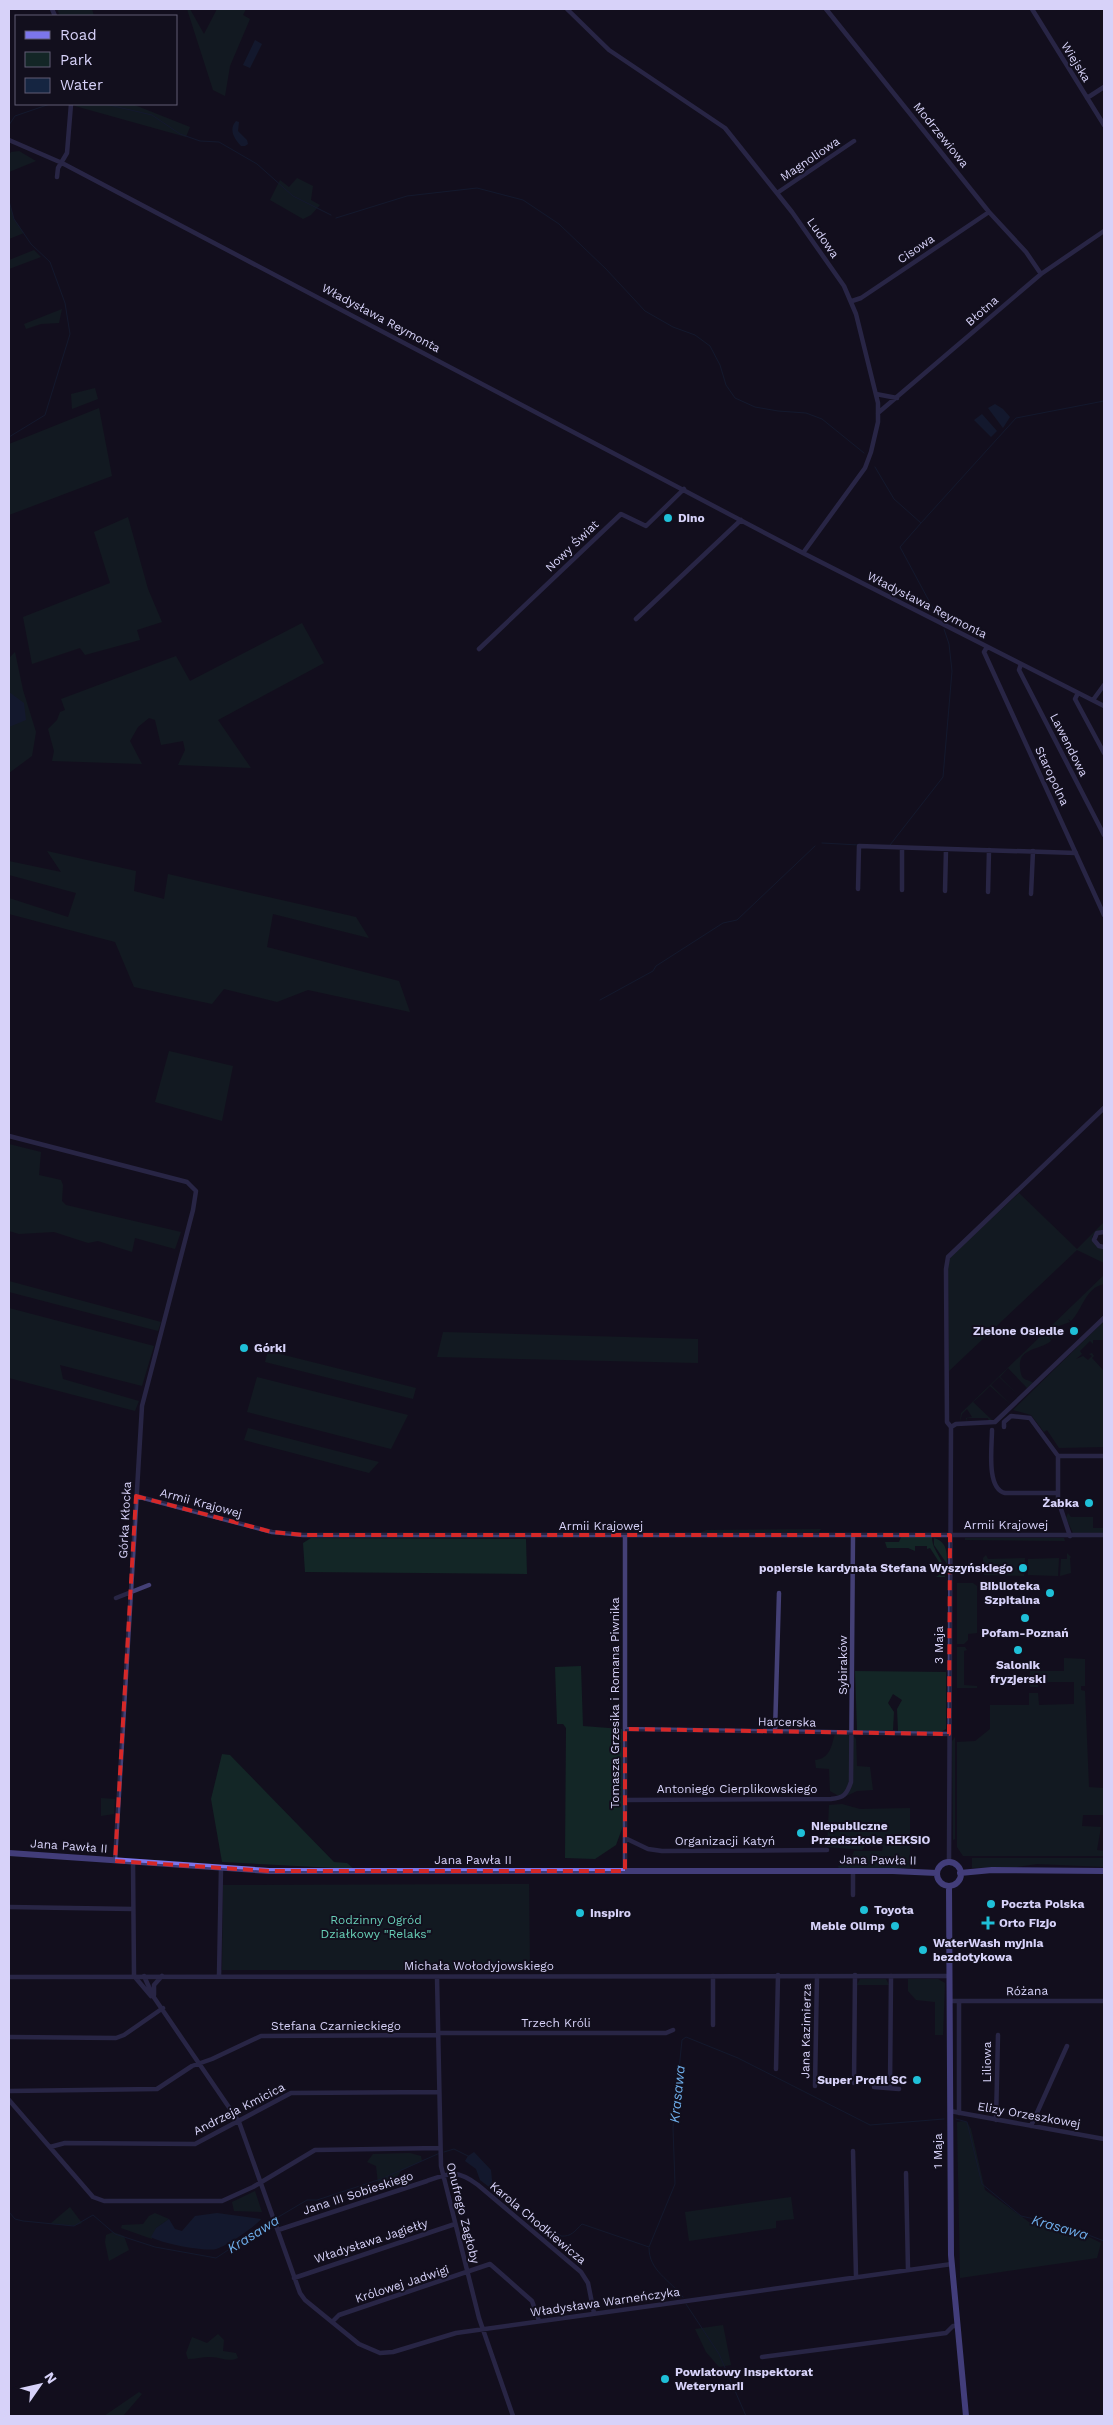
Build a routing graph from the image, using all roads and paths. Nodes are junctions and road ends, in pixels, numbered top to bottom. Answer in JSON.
{"nodes":[{"id":1,"x":567,"y":9,"type":"edge"},
{"id":2,"x":826,"y":9,"type":"edge"},
{"id":3,"x":1032,"y":9,"type":"edge"},
{"id":4,"x":1104,"y":87,"type":"edge"},
{"id":5,"x":1088,"y":98,"type":"junction"},
{"id":6,"x":71,"y":105,"type":"edge"},
{"id":7,"x":1104,"y":125,"type":"edge"},
{"id":8,"x":9,"y":140,"type":"edge"},
{"id":9,"x":854,"y":141,"type":"dead end"},
{"id":10,"x":62,"y":164,"type":"junction"},
{"id":11,"x":58,"y":177,"type":"dead end"},
{"id":12,"x":777,"y":193,"type":"junction"},
{"id":13,"x":990,"y":212,"type":"junction"},
{"id":14,"x":1104,"y":231,"type":"edge"},
{"id":15,"x":1041,"y":274,"type":"junction"},
{"id":16,"x":852,"y":301,"type":"junction"},
{"id":17,"x":876,"y":394,"type":"junction"},
{"id":18,"x":897,"y":398,"type":"junction"},
{"id":19,"x":878,"y":413,"type":"junction"},
{"id":20,"x":684,"y":490,"type":"junction"},
{"id":21,"x":741,"y":520,"type":"junction"},
{"id":22,"x":803,"y":553,"type":"junction"},
{"id":23,"x":636,"y":619,"type":"dead end"},
{"id":24,"x":987,"y":647,"type":"junction"},
{"id":25,"x":479,"y":648,"type":"dead end"},
{"id":26,"x":1022,"y":664,"type":"junction"},
{"id":27,"x":1104,"y":685,"type":"edge"},
{"id":28,"x":1078,"y":693,"type":"junction"},
{"id":29,"x":1093,"y":700,"type":"junction"},
{"id":30,"x":1104,"y":706,"type":"edge"},
{"id":31,"x":1104,"y":754,"type":"edge"},
{"id":32,"x":1104,"y":835,"type":"edge"},
{"id":33,"x":902,"y":848,"type":"junction"},
{"id":34,"x":946,"y":849,"type":"junction"},
{"id":35,"x":989,"y":850,"type":"junction"},
{"id":36,"x":1032,"y":851,"type":"junction"},
{"id":37,"x":1076,"y":852,"type":"junction"},
{"id":38,"x":858,"y":888,"type":"dead end"},
{"id":39,"x":902,"y":890,"type":"dead end"},
{"id":40,"x":945,"y":891,"type":"dead end"},
{"id":41,"x":988,"y":892,"type":"dead end"},
{"id":42,"x":1031,"y":894,"type":"dead end"},
{"id":43,"x":1104,"y":915,"type":"edge"},
{"id":44,"x":1104,"y":1108,"type":"edge"},
{"id":45,"x":9,"y":1136,"type":"edge"},
{"id":46,"x":1104,"y":1232,"type":"edge"},
{"id":47,"x":1104,"y":1247,"type":"edge"},
{"id":48,"x":1104,"y":1318,"type":"edge"},
{"id":49,"x":951,"y":1427,"type":"junction"},
{"id":50,"x":1004,"y":1427,"type":"dead end"},
{"id":51,"x":992,"y":1430,"type":"dead end"},
{"id":52,"x":1058,"y":1456,"type":"junction"},
{"id":53,"x":1104,"y":1456,"type":"edge"},
{"id":54,"x":1057,"y":1493,"type":"junction"},
{"id":55,"x":136,"y":1496,"type":"junction"},
{"id":56,"x":853,"y":1535,"type":"junction"},
{"id":57,"x":950,"y":1535,"type":"junction"},
{"id":58,"x":625,"y":1536,"type":"junction"},
{"id":59,"x":1070,"y":1536,"type":"junction"},
{"id":60,"x":1104,"y":1536,"type":"edge"},
{"id":61,"x":149,"y":1585,"type":"dead end"},
{"id":62,"x":131,"y":1590,"type":"junction"},
{"id":63,"x":779,"y":1593,"type":"dead end"},
{"id":64,"x":116,"y":1598,"type":"dead end"},
{"id":65,"x":624,"y":1728,"type":"junction"},
{"id":66,"x":775,"y":1732,"type":"junction"},
{"id":67,"x":852,"y":1734,"type":"junction"},
{"id":68,"x":949,"y":1734,"type":"junction"},
{"id":69,"x":846,"y":1794,"type":"joint"},
{"id":70,"x":626,"y":1800,"type":"junction"},
{"id":71,"x":625,"y":1838,"type":"junction"},
{"id":72,"x":827,"y":1850,"type":"dead end"},
{"id":73,"x":9,"y":1853,"type":"edge"},
{"id":74,"x":115,"y":1861,"type":"junction"},
{"id":75,"x":133,"y":1862,"type":"junction"},
{"id":76,"x":949,"y":1862,"type":"junction"},
{"id":77,"x":221,"y":1868,"type":"junction"},
{"id":78,"x":625,"y":1871,"type":"junction"},
{"id":79,"x":853,"y":1871,"type":"junction"},
{"id":80,"x":1104,"y":1871,"type":"edge"},
{"id":81,"x":937,"y":1873,"type":"junction"},
{"id":82,"x":960,"y":1873,"type":"junction"},
{"id":83,"x":949,"y":1886,"type":"junction"},
{"id":84,"x":852,"y":1895,"type":"dead end"},
{"id":85,"x":9,"y":1907,"type":"edge"},
{"id":86,"x":133,"y":1909,"type":"junction"},
{"id":87,"x":134,"y":1976,"type":"junction"},
{"id":88,"x":144,"y":1976,"type":"junction"},
{"id":89,"x":163,"y":1976,"type":"junction"},
{"id":90,"x":219,"y":1976,"type":"junction"},
{"id":91,"x":713,"y":1976,"type":"junction"},
{"id":92,"x":778,"y":1976,"type":"junction"},
{"id":93,"x":817,"y":1976,"type":"junction"},
{"id":94,"x":855,"y":1976,"type":"junction"},
{"id":95,"x":891,"y":1976,"type":"junction"},
{"id":96,"x":949,"y":1976,"type":"junction"},
{"id":97,"x":9,"y":1977,"type":"edge"},
{"id":98,"x":437,"y":1977,"type":"junction"},
{"id":99,"x":156,"y":2000,"type":"junction"},
{"id":100,"x":950,"y":2001,"type":"junction"},
{"id":101,"x":959,"y":2001,"type":"junction"},
{"id":102,"x":1104,"y":2001,"type":"edge"},
{"id":103,"x":163,"y":2008,"type":"junction"},
{"id":104,"x":713,"y":2025,"type":"dead end"},
{"id":105,"x":673,"y":2030,"type":"dead end"},
{"id":106,"x":438,"y":2034,"type":"junction"},
{"id":107,"x":998,"y":2035,"type":"dead end"},
{"id":108,"x":9,"y":2037,"type":"edge"},
{"id":109,"x":1067,"y":2046,"type":"dead end"},
{"id":110,"x":199,"y":2063,"type":"junction"},
{"id":111,"x":776,"y":2070,"type":"dead end"},
{"id":112,"x":854,"y":2083,"type":"dead end"},
{"id":113,"x":815,"y":2086,"type":"dead end"},
{"id":114,"x":874,"y":2087,"type":"dead end"},
{"id":115,"x":890,"y":2088,"type":"junction"},
{"id":116,"x":899,"y":2088,"type":"dead end"},
{"id":117,"x":9,"y":2091,"type":"edge"},
{"id":118,"x":439,"y":2092,"type":"junction"},
{"id":119,"x":9,"y":2100,"type":"edge"},
{"id":120,"x":950,"y":2112,"type":"junction"},
{"id":121,"x":959,"y":2113,"type":"junction"},
{"id":122,"x":996,"y":2120,"type":"junction"},
{"id":123,"x":239,"y":2122,"type":"junction"},
{"id":124,"x":1031,"y":2126,"type":"junction"},
{"id":125,"x":1104,"y":2139,"type":"edge"},
{"id":126,"x":50,"y":2147,"type":"junction"},
{"id":127,"x":440,"y":2151,"type":"junction"},
{"id":128,"x":853,"y":2151,"type":"dead end"},
{"id":129,"x":443,"y":2174,"type":"junction"},
{"id":130,"x":906,"y":2174,"type":"dead end"},
{"id":131,"x":261,"y":2182,"type":"junction"},
{"id":132,"x":455,"y":2224,"type":"junction"},
{"id":133,"x":278,"y":2230,"type":"junction"},
{"id":134,"x":952,"y":2264,"type":"junction"},
{"id":135,"x":908,"y":2270,"type":"junction"},
{"id":136,"x":467,"y":2271,"type":"junction"},
{"id":137,"x":856,"y":2276,"type":"junction"},
{"id":138,"x":294,"y":2278,"type":"junction"},
{"id":139,"x":594,"y":2313,"type":"junction"},
{"id":140,"x":332,"y":2321,"type":"junction"},
{"id":141,"x":539,"y":2321,"type":"junction"},
{"id":142,"x":956,"y":2326,"type":"junction"},
{"id":143,"x":482,"y":2329,"type":"junction"},
{"id":144,"x":762,"y":2357,"type":"dead end"},
{"id":145,"x":512,"y":2416,"type":"edge"},
{"id":146,"x":966,"y":2416,"type":"edge"}],
"edges":[{"from":1,"to":12,"type":"street","name":"Ludowa"},
{"from":2,"to":13,"type":"street","name":"Modrzewiowa"},
{"from":3,"to":5,"type":"street","name":"Wiejska"},
{"from":4,"to":5,"type":"street"},
{"from":5,"to":7,"type":"street","name":"Wiejska"},
{"from":6,"to":10,"type":"street"},
{"from":8,"to":10,"type":"street","name":"Władysława Reymonta"},
{"from":9,"to":12,"type":"street","name":"Magnoliowa"},
{"from":10,"to":11,"type":"street"},
{"from":10,"to":20,"type":"street","name":"Władysława Reymonta"},
{"from":12,"to":16,"type":"street","name":"Ludowa"},
{"from":13,"to":15,"type":"street","name":"Modrzewiowa"},
{"from":13,"to":16,"type":"street","name":"Cisowa"},
{"from":14,"to":15,"type":"street","name":"Błotna"},
{"from":15,"to":18,"type":"street","name":"Błotna"},
{"from":16,"to":17,"type":"street","name":"Ludowa"},
{"from":17,"to":18,"type":"street"},
{"from":17,"to":19,"type":"street","name":"Ludowa"},
{"from":18,"to":19,"type":"street","name":"Błotna"},
{"from":19,"to":22,"type":"street","name":"Ludowa"},
{"from":20,"to":21,"type":"street","name":"Władysława Reymonta"},
{"from":20,"to":25,"type":"street","name":"Nowy Świat"},
{"from":21,"to":22,"type":"street","name":"Władysława Reymonta"},
{"from":21,"to":23,"type":"street"},
{"from":22,"to":24,"type":"street","name":"Władysława Reymonta"},
{"from":24,"to":26,"type":"street","name":"Władysława Reymonta"},
{"from":24,"to":37,"type":"street","name":"Staropolna"},
{"from":26,"to":28,"type":"street","name":"Władysława Reymonta"},
{"from":26,"to":32,"type":"street","name":"Lawendowa"},
{"from":27,"to":29,"type":"street"},
{"from":28,"to":29,"type":"street","name":"Władysława Reymonta"},
{"from":28,"to":31,"type":"street"},
{"from":29,"to":30,"type":"street","name":"Władysława Reymonta"},
{"from":33,"to":34,"type":"street"},
{"from":33,"to":38,"type":"street"},
{"from":33,"to":39,"type":"street"},
{"from":34,"to":35,"type":"street"},
{"from":34,"to":40,"type":"street"},
{"from":35,"to":36,"type":"street"},
{"from":35,"to":41,"type":"street"},
{"from":36,"to":37,"type":"street"},
{"from":36,"to":42,"type":"street"},
{"from":37,"to":43,"type":"street","name":"Staropolna"},
{"from":44,"to":49,"type":"street","name":"3 Maja"},
{"from":45,"to":55,"type":"street","name":"Górka Kłocka"},
{"from":46,"to":47,"type":"street"},
{"from":48,"to":49,"type":"street"},
{"from":49,"to":57,"type":"street","name":"3 Maja"},
{"from":50,"to":52,"type":"street"},
{"from":51,"to":54,"type":"street"},
{"from":52,"to":53,"type":"street"},
{"from":52,"to":54,"type":"street","name":"Armii Krajowej"},
{"from":54,"to":59,"type":"street","name":"Armii Krajowej"},
{"from":55,"to":58,"type":"street","name":"Armii Krajowej"},
{"from":55,"to":62,"type":"street","name":"Górka Kłocka"},
{"from":56,"to":57,"type":"street","name":"Armii Krajowej"},
{"from":56,"to":58,"type":"street","name":"Armii Krajowej"},
{"from":56,"to":67,"type":"street","name":"Sybiraków"},
{"from":57,"to":59,"type":"street","name":"Armii Krajowej"},
{"from":57,"to":68,"type":"street","name":"3 Maja"},
{"from":58,"to":65,"type":"street","name":"Tomasza Grzesika i Romana Piwnika"},
{"from":59,"to":60,"type":"street","name":"Armii Krajowej"},
{"from":61,"to":62,"type":"street"},
{"from":62,"to":64,"type":"street"},
{"from":62,"to":74,"type":"street","name":"Górka Kłocka"},
{"from":63,"to":66,"type":"street"},
{"from":65,"to":66,"type":"street","name":"Harcerska"},
{"from":65,"to":70,"type":"street","name":"Tomasza Grzesika i Romana Piwnika"},
{"from":66,"to":67,"type":"street","name":"Harcerska"},
{"from":67,"to":68,"type":"street","name":"Harcerska"},
{"from":67,"to":69,"type":"street","name":"Sybiraków"},
{"from":68,"to":76,"type":"street","name":"3 Maja"},
{"from":69,"to":70,"type":"street","name":"Antoniego Cierplikowskiego"},
{"from":70,"to":71,"type":"street","name":"Tomasza Grzesika i Romana Piwnika"},
{"from":71,"to":72,"type":"street","name":"Organizacji Katyń"},
{"from":71,"to":78,"type":"street","name":"Tomasza Grzesika i Romana Piwnika"},
{"from":73,"to":74,"type":"main road","name":"Jana Pawła II"},
{"from":74,"to":75,"type":"main road","name":"Jana Pawła II"},
{"from":75,"to":77,"type":"main road","name":"Jana Pawła II"},
{"from":75,"to":86,"type":"street"},
{"from":76,"to":81,"type":"main road"},
{"from":76,"to":82,"type":"main road"},
{"from":77,"to":78,"type":"main road","name":"Jana Pawła II"},
{"from":77,"to":90,"type":"street"},
{"from":78,"to":79,"type":"main road","name":"Jana Pawła II"},
{"from":79,"to":81,"type":"main road","name":"Jana Pawła II"},
{"from":79,"to":84,"type":"street"},
{"from":80,"to":82,"type":"main road"},
{"from":81,"to":83,"type":"main road"},
{"from":82,"to":83,"type":"main road"},
{"from":83,"to":96,"type":"main road","name":"1 Maja"},
{"from":85,"to":86,"type":"street"},
{"from":86,"to":87,"type":"street"},
{"from":87,"to":88,"type":"street","name":"Michała Wołodyjowskiego"},
{"from":87,"to":97,"type":"street","name":"Michała Wołodyjowskiego"},
{"from":87,"to":99,"type":"street"},
{"from":88,"to":89,"type":"street","name":"Michała Wołodyjowskiego"},
{"from":88,"to":99,"type":"street"},
{"from":89,"to":90,"type":"street","name":"Michała Wołodyjowskiego"},
{"from":89,"to":99,"type":"street"},
{"from":90,"to":98,"type":"street","name":"Michała Wołodyjowskiego"},
{"from":91,"to":92,"type":"street","name":"Michała Wołodyjowskiego"},
{"from":91,"to":98,"type":"street","name":"Michała Wołodyjowskiego"},
{"from":91,"to":104,"type":"street"},
{"from":92,"to":93,"type":"street","name":"Michała Wołodyjowskiego"},
{"from":92,"to":111,"type":"street"},
{"from":93,"to":94,"type":"street","name":"Michała Wołodyjowskiego"},
{"from":93,"to":113,"type":"street","name":"Jana Kazimierza"},
{"from":94,"to":95,"type":"street","name":"Michała Wołodyjowskiego"},
{"from":94,"to":112,"type":"street"},
{"from":95,"to":96,"type":"street","name":"Michała Wołodyjowskiego"},
{"from":95,"to":115,"type":"street"},
{"from":96,"to":100,"type":"main road","name":"1 Maja"},
{"from":98,"to":106,"type":"street","name":"Onufrego Zagłoby"},
{"from":99,"to":103,"type":"street","name":"Władysława Warneńczyka"},
{"from":100,"to":101,"type":"street","name":"Różana"},
{"from":100,"to":120,"type":"main road","name":"1 Maja"},
{"from":101,"to":102,"type":"street","name":"Różana"},
{"from":101,"to":121,"type":"street"},
{"from":103,"to":108,"type":"street"},
{"from":103,"to":110,"type":"street","name":"Władysława Warneńczyka"},
{"from":105,"to":106,"type":"street","name":"Trzech Króli"},
{"from":106,"to":110,"type":"street","name":"Stefana Czarnieckiego"},
{"from":106,"to":118,"type":"street","name":"Onufrego Zagłoby"},
{"from":107,"to":122,"type":"street","name":"Liliowa"},
{"from":109,"to":124,"type":"street"},
{"from":110,"to":117,"type":"street","name":"Stefana Czarnieckiego"},
{"from":110,"to":123,"type":"street","name":"Władysława Warneńczyka"},
{"from":114,"to":115,"type":"street"},
{"from":115,"to":116,"type":"street"},
{"from":118,"to":123,"type":"street","name":"Andrzeja Kmicica"},
{"from":118,"to":127,"type":"street","name":"Onufrego Zagłoby"},
{"from":119,"to":126,"type":"street"},
{"from":120,"to":121,"type":"street","name":"Elizy Orzeszkowej"},
{"from":120,"to":134,"type":"main road","name":"1 Maja"},
{"from":121,"to":122,"type":"street","name":"Elizy Orzeszkowej"},
{"from":122,"to":124,"type":"street","name":"Elizy Orzeszkowej"},
{"from":123,"to":126,"type":"street","name":"Andrzeja Kmicica"},
{"from":123,"to":131,"type":"street","name":"Władysława Warneńczyka"},
{"from":124,"to":125,"type":"street","name":"Elizy Orzeszkowej"},
{"from":126,"to":131,"type":"street"},
{"from":127,"to":129,"type":"street","name":"Onufrego Zagłoby"},
{"from":127,"to":131,"type":"street"},
{"from":128,"to":137,"type":"street"},
{"from":129,"to":132,"type":"street","name":"Onufrego Zagłoby"},
{"from":129,"to":133,"type":"street","name":"Jana III Sobieskiego"},
{"from":129,"to":139,"type":"street","name":"Karola Chodkiewicza"},
{"from":130,"to":135,"type":"street"},
{"from":131,"to":133,"type":"street","name":"Władysława Warneńczyka"},
{"from":132,"to":136,"type":"street","name":"Onufrego Zagłoby"},
{"from":132,"to":138,"type":"street","name":"Władysława Jagiełły"},
{"from":133,"to":138,"type":"street","name":"Władysława Warneńczyka"},
{"from":134,"to":135,"type":"street","name":"Władysława Warneńczyka"},
{"from":134,"to":142,"type":"main road","name":"1 Maja"},
{"from":135,"to":137,"type":"street","name":"Władysława Warneńczyka"},
{"from":136,"to":140,"type":"street","name":"Królowej Jadwigi"},
{"from":136,"to":141,"type":"street","name":"Królowej Jadwigi"},
{"from":136,"to":143,"type":"street","name":"Onufrego Zagłoby"},
{"from":137,"to":139,"type":"street","name":"Władysława Warneńczyka"},
{"from":138,"to":140,"type":"street","name":"Władysława Warneńczyka"},
{"from":139,"to":141,"type":"street","name":"Władysława Warneńczyka"},
{"from":140,"to":143,"type":"street","name":"Władysława Warneńczyka"},
{"from":141,"to":143,"type":"street","name":"Władysława Warneńczyka"},
{"from":142,"to":144,"type":"street"},
{"from":142,"to":146,"type":"main road","name":"1 Maja"},
{"from":143,"to":145,"type":"street","name":"Onufrego Zagłoby"}]}
